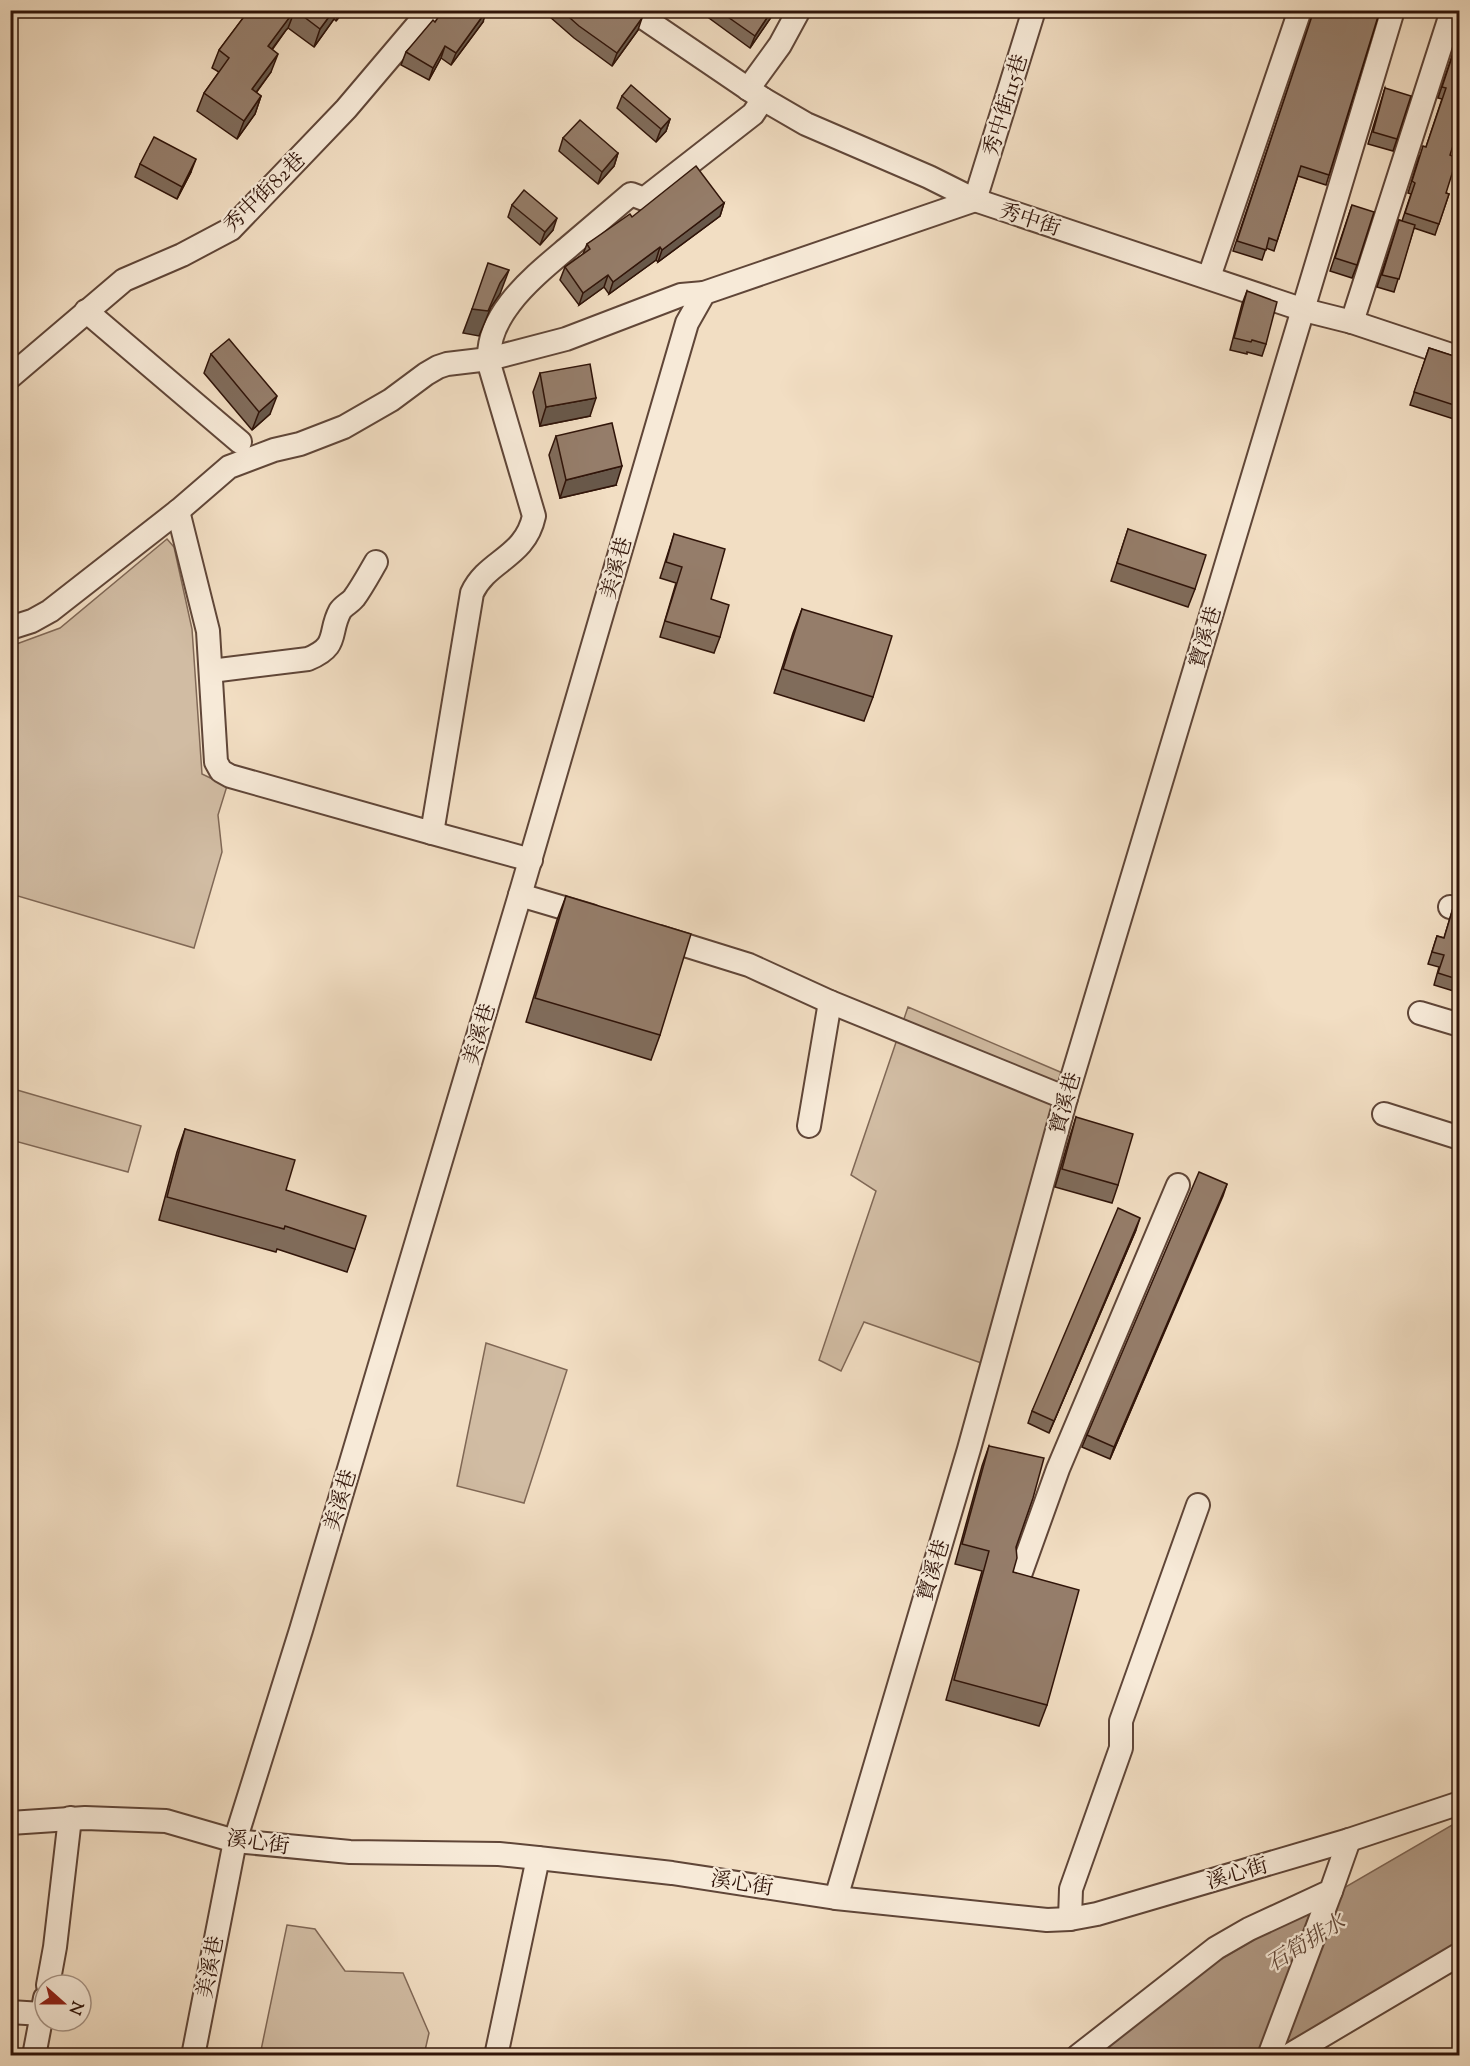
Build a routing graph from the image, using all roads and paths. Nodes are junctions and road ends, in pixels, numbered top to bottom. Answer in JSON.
{"nodes":[{"id":1,"x":430,"y":10,"type":"edge"},
{"id":2,"x":632,"y":10,"type":"edge"},
{"id":3,"x":800,"y":10,"type":"edge"},
{"id":4,"x":1034,"y":10,"type":"edge"},
{"id":5,"x":1300,"y":10,"type":"edge"},
{"id":6,"x":1393,"y":10,"type":"edge"},
{"id":7,"x":1450,"y":17,"type":"dead end"},
{"id":8,"x":755,"y":94,"type":"junction"},
{"id":9,"x":975,"y":201,"type":"junction"},
{"id":10,"x":1209,"y":277,"type":"junction"},
{"id":11,"x":704,"y":293,"type":"junction"},
{"id":12,"x":1304,"y":310,"type":"junction"},
{"id":13,"x":86,"y":311,"type":"junction"},
{"id":14,"x":1352,"y":322,"type":"junction"},
{"id":15,"x":1460,"y":358,"type":"edge"},
{"id":16,"x":489,"y":359,"type":"junction"},
{"id":17,"x":10,"y":377,"type":"edge"},
{"id":18,"x":240,"y":442,"type":"dead end"},
{"id":19,"x":178,"y":511,"type":"junction"},
{"id":20,"x":376,"y":562,"type":"dead end"},
{"id":21,"x":10,"y":628,"type":"edge"},
{"id":22,"x":211,"y":670,"type":"junction"},
{"id":23,"x":432,"y":832,"type":"junction"},
{"id":24,"x":531,"y":860,"type":"junction"},
{"id":25,"x":520,"y":895,"type":"junction"},
{"id":26,"x":612,"y":923,"type":"edge"},
{"id":27,"x":635,"y":930,"type":"edge"},
{"id":28,"x":830,"y":1002,"type":"junction"},
{"id":29,"x":1420,"y":1013,"type":"dead end"},
{"id":30,"x":1460,"y":1025,"type":"edge"},
{"id":31,"x":1066,"y":1098,"type":"junction"},
{"id":32,"x":1384,"y":1114,"type":"dead end"},
{"id":33,"x":809,"y":1126,"type":"dead end"},
{"id":34,"x":1460,"y":1138,"type":"edge"},
{"id":35,"x":1178,"y":1185,"type":"dead end"},
{"id":36,"x":969,"y":1449,"type":"junction"},
{"id":37,"x":991,"y":1454,"type":"edge"},
{"id":38,"x":1036,"y":1464,"type":"edge"},
{"id":39,"x":1058,"y":1469,"type":"junction"},
{"id":40,"x":1198,"y":1505,"type":"dead end"},
{"id":41,"x":1021,"y":1572,"type":"edge"},
{"id":42,"x":1460,"y":1803,"type":"edge"},
{"id":43,"x":70,"y":1818,"type":"junction"},
{"id":44,"x":10,"y":1823,"type":"edge"},
{"id":45,"x":1349,"y":1840,"type":"junction"},
{"id":46,"x":235,"y":1841,"type":"junction"},
{"id":47,"x":538,"y":1858,"type":"junction"},
{"id":48,"x":1331,"y":1891,"type":"junction"},
{"id":49,"x":836,"y":1898,"type":"junction"},
{"id":50,"x":1070,"y":1919,"type":"junction"},
{"id":51,"x":1460,"y":1954,"type":"edge"},
{"id":52,"x":50,"y":1973,"type":"edge"},
{"id":53,"x":33,"y":2008,"type":"edge"},
{"id":54,"x":10,"y":2012,"type":"edge"},
{"id":55,"x":38,"y":2033,"type":"edge"},
{"id":56,"x":34,"y":2055,"type":"edge"},
{"id":57,"x":193,"y":2055,"type":"edge"},
{"id":58,"x":496,"y":2055,"type":"edge"},
{"id":59,"x":1078,"y":2055,"type":"edge"},
{"id":60,"x":1269,"y":2055,"type":"edge"},
{"id":61,"x":1288,"y":2055,"type":"edge"}],
"edges":[{"from":1,"to":13,"type":"street","name":"秀中街82巷"},
{"from":2,"to":8,"type":"street","name":"秀中街"},
{"from":3,"to":8,"type":"street"},
{"from":4,"to":9,"type":"street","name":"秀中街115巷"},
{"from":5,"to":10,"type":"street"},
{"from":6,"to":12,"type":"street","name":"寶溪巷"},
{"from":7,"to":14,"type":"street"},
{"from":8,"to":9,"type":"street","name":"秀中街"},
{"from":8,"to":16,"type":"street"},
{"from":9,"to":10,"type":"street","name":"秀中街"},
{"from":9,"to":11,"type":"street"},
{"from":10,"to":12,"type":"street","name":"秀中街"},
{"from":11,"to":16,"type":"street"},
{"from":11,"to":24,"type":"street","name":"美溪巷"},
{"from":12,"to":14,"type":"street","name":"秀中街"},
{"from":12,"to":31,"type":"street","name":"寶溪巷"},
{"from":13,"to":17,"type":"street","name":"秀中街82巷"},
{"from":13,"to":18,"type":"street"},
{"from":14,"to":15,"type":"street","name":"秀中街"},
{"from":16,"to":19,"type":"street"},
{"from":16,"to":23,"type":"street"},
{"from":19,"to":21,"type":"street"},
{"from":19,"to":22,"type":"street"},
{"from":20,"to":22,"type":"street"},
{"from":22,"to":23,"type":"street"},
{"from":23,"to":24,"type":"street"},
{"from":24,"to":25,"type":"street","name":"美溪巷"},
{"from":25,"to":26,"type":"street"},
{"from":25,"to":46,"type":"street","name":"美溪巷"},
{"from":27,"to":28,"type":"street"},
{"from":28,"to":31,"type":"street"},
{"from":28,"to":33,"type":"street"},
{"from":29,"to":30,"type":"street"},
{"from":31,"to":36,"type":"street","name":"寶溪巷"},
{"from":32,"to":34,"type":"street"},
{"from":35,"to":39,"type":"street"},
{"from":36,"to":37,"type":"street"},
{"from":36,"to":49,"type":"street","name":"寶溪巷"},
{"from":38,"to":39,"type":"street"},
{"from":39,"to":41,"type":"street"},
{"from":40,"to":50,"type":"street"},
{"from":42,"to":45,"type":"street","name":"溪心街"},
{"from":43,"to":44,"type":"street","name":"溪心街"},
{"from":43,"to":46,"type":"street","name":"溪心街"},
{"from":43,"to":52,"type":"street"},
{"from":45,"to":48,"type":"street"},
{"from":45,"to":50,"type":"street","name":"溪心街"},
{"from":46,"to":47,"type":"street","name":"溪心街"},
{"from":46,"to":57,"type":"street","name":"美溪巷"},
{"from":47,"to":49,"type":"street","name":"溪心街"},
{"from":47,"to":58,"type":"street"},
{"from":48,"to":59,"type":"street"},
{"from":48,"to":60,"type":"street"},
{"from":49,"to":50,"type":"street","name":"溪心街"},
{"from":51,"to":61,"type":"street"},
{"from":53,"to":54,"type":"street"},
{"from":55,"to":56,"type":"street"}]}
